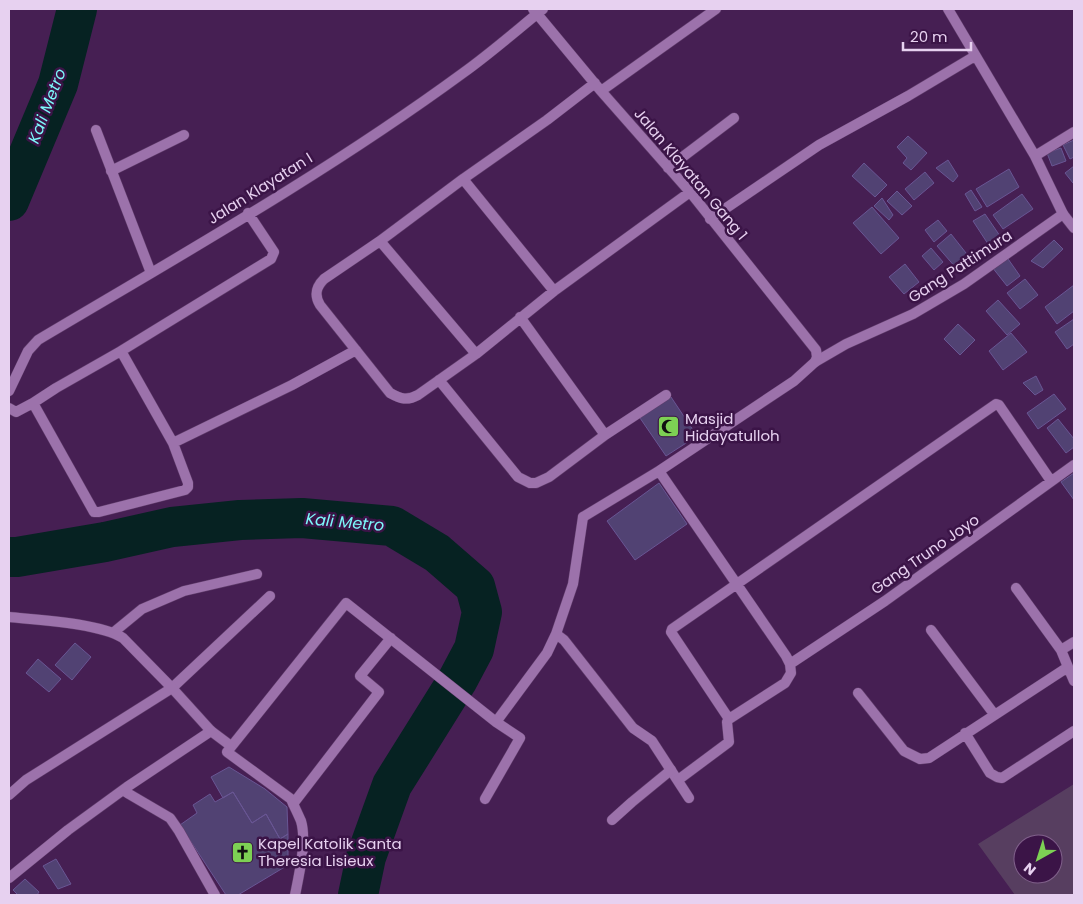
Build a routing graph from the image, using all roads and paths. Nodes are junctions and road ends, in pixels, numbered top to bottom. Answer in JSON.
{"nodes":[{"id":1,"x":716,"y":9,"type":"edge"},
{"id":2,"x":538,"y":10,"type":"edge"},
{"id":3,"x":952,"y":10,"type":"edge"},
{"id":4,"x":975,"y":56,"type":"junction"},
{"id":5,"x":598,"y":87,"type":"junction"},
{"id":6,"x":734,"y":118,"type":"dead end"},
{"id":7,"x":96,"y":130,"type":"dead end"},
{"id":8,"x":1074,"y":132,"type":"edge"},
{"id":9,"x":184,"y":135,"type":"dead end"},
{"id":10,"x":1035,"y":156,"type":"junction"},
{"id":11,"x":668,"y":168,"type":"junction"},
{"id":12,"x":111,"y":171,"type":"junction"},
{"id":13,"x":463,"y":179,"type":"junction"},
{"id":14,"x":690,"y":192,"type":"junction"},
{"id":15,"x":248,"y":213,"type":"junction"},
{"id":16,"x":1063,"y":214,"type":"junction"},
{"id":17,"x":710,"y":219,"type":"junction"},
{"id":18,"x":1074,"y":228,"type":"edge"},
{"id":19,"x":380,"y":241,"type":"junction"},
{"id":20,"x":150,"y":273,"type":"junction"},
{"id":21,"x":554,"y":291,"type":"junction"},
{"id":22,"x":520,"y":317,"type":"junction"},
{"id":23,"x":356,"y":350,"type":"junction"},
{"id":24,"x":121,"y":351,"type":"junction"},
{"id":25,"x":476,"y":354,"type":"junction"},
{"id":26,"x":815,"y":362,"type":"junction"},
{"id":27,"x":439,"y":380,"type":"junction"},
{"id":28,"x":9,"y":391,"type":"edge"},
{"id":29,"x":666,"y":396,"type":"dead end"},
{"id":30,"x":34,"y":403,"type":"junction"},
{"id":31,"x":9,"y":408,"type":"edge"},
{"id":32,"x":605,"y":435,"type":"junction"},
{"id":33,"x":173,"y":443,"type":"junction"},
{"id":34,"x":1074,"y":466,"type":"edge"},
{"id":35,"x":660,"y":471,"type":"junction"},
{"id":36,"x":1051,"y":481,"type":"junction"},
{"id":37,"x":257,"y":574,"type":"dead end"},
{"id":38,"x":737,"y":585,"type":"junction"},
{"id":39,"x":1016,"y":588,"type":"dead end"},
{"id":40,"x":270,"y":596,"type":"dead end"},
{"id":41,"x":9,"y":617,"type":"edge"},
{"id":42,"x":931,"y":630,"type":"dead end"},
{"id":43,"x":114,"y":632,"type":"junction"},
{"id":44,"x":556,"y":634,"type":"junction"},
{"id":45,"x":391,"y":638,"type":"junction"},
{"id":46,"x":1074,"y":642,"type":"edge"},
{"id":47,"x":1060,"y":650,"type":"junction"},
{"id":48,"x":790,"y":664,"type":"junction"},
{"id":49,"x":1068,"y":667,"type":"junction"},
{"id":50,"x":1074,"y":681,"type":"edge"},
{"id":51,"x":172,"y":688,"type":"junction"},
{"id":52,"x":858,"y":693,"type":"dead end"},
{"id":53,"x":994,"y":714,"type":"junction"},
{"id":54,"x":729,"y":720,"type":"junction"},
{"id":55,"x":496,"y":722,"type":"junction"},
{"id":56,"x":212,"y":731,"type":"junction"},
{"id":57,"x":1074,"y":731,"type":"edge"},
{"id":58,"x":965,"y":734,"type":"junction"},
{"id":59,"x":231,"y":746,"type":"junction"},
{"id":60,"x":671,"y":770,"type":"junction"},
{"id":61,"x":678,"y":780,"type":"junction"},
{"id":62,"x":126,"y":788,"type":"junction"},
{"id":63,"x":9,"y":794,"type":"edge"},
{"id":64,"x":689,"y":798,"type":"dead end"},
{"id":65,"x":485,"y":799,"type":"dead end"},
{"id":66,"x":293,"y":804,"type":"junction"},
{"id":67,"x":612,"y":820,"type":"dead end"},
{"id":68,"x":9,"y":878,"type":"edge"},
{"id":69,"x":215,"y":895,"type":"edge"},
{"id":70,"x":295,"y":895,"type":"edge"}],
"edges":[{"from":1,"to":5,"type":"street"},
{"from":2,"to":5,"type":"street","name":"Jalan Klayatan Gang 1"},
{"from":2,"to":15,"type":"street","name":"Jalan Klayatan I"},
{"from":3,"to":4,"type":"street"},
{"from":4,"to":10,"type":"street"},
{"from":4,"to":17,"type":"street"},
{"from":5,"to":11,"type":"street","name":"Jalan Klayatan Gang 1"},
{"from":5,"to":13,"type":"street"},
{"from":6,"to":11,"type":"street"},
{"from":7,"to":12,"type":"street"},
{"from":8,"to":10,"type":"street"},
{"from":9,"to":12,"type":"street"},
{"from":10,"to":16,"type":"street"},
{"from":11,"to":14,"type":"street","name":"Jalan Klayatan Gang 1"},
{"from":12,"to":20,"type":"street"},
{"from":13,"to":19,"type":"street"},
{"from":13,"to":21,"type":"street"},
{"from":14,"to":17,"type":"street","name":"Jalan Klayatan Gang 1"},
{"from":14,"to":21,"type":"street"},
{"from":15,"to":20,"type":"street","name":"Jalan Klayatan I"},
{"from":15,"to":24,"type":"street"},
{"from":16,"to":18,"type":"street"},
{"from":16,"to":26,"type":"street","name":"Gang Pattimura"},
{"from":17,"to":26,"type":"street","name":"Jalan Klayatan Gang 1"},
{"from":19,"to":23,"type":"street"},
{"from":19,"to":25,"type":"street"},
{"from":20,"to":28,"type":"street","name":"Jalan Klayatan I"},
{"from":21,"to":22,"type":"street"},
{"from":22,"to":25,"type":"street"},
{"from":22,"to":32,"type":"street"},
{"from":23,"to":27,"type":"street"},
{"from":23,"to":33,"type":"street"},
{"from":24,"to":30,"type":"street"},
{"from":24,"to":33,"type":"street"},
{"from":25,"to":27,"type":"street"},
{"from":26,"to":35,"type":"street","name":"Gang Pattimura"},
{"from":27,"to":32,"type":"street"},
{"from":29,"to":32,"type":"street"},
{"from":30,"to":31,"type":"street"},
{"from":30,"to":33,"type":"street"},
{"from":34,"to":36,"type":"street","name":"Gang Truno Joyo"},
{"from":35,"to":38,"type":"street"},
{"from":35,"to":44,"type":"street","name":"Gang Pattimura"},
{"from":36,"to":38,"type":"street"},
{"from":36,"to":48,"type":"street","name":"Gang Truno Joyo"},
{"from":37,"to":43,"type":"street"},
{"from":38,"to":48,"type":"street"},
{"from":38,"to":54,"type":"street"},
{"from":39,"to":47,"type":"street"},
{"from":40,"to":51,"type":"street"},
{"from":41,"to":43,"type":"street"},
{"from":42,"to":53,"type":"street"},
{"from":43,"to":51,"type":"street"},
{"from":44,"to":55,"type":"street"},
{"from":44,"to":60,"type":"street"},
{"from":45,"to":55,"type":"street"},
{"from":45,"to":59,"type":"street"},
{"from":45,"to":66,"type":"street"},
{"from":46,"to":47,"type":"street"},
{"from":47,"to":49,"type":"street"},
{"from":48,"to":54,"type":"street"},
{"from":49,"to":50,"type":"street"},
{"from":49,"to":53,"type":"street"},
{"from":51,"to":56,"type":"street"},
{"from":51,"to":63,"type":"street"},
{"from":52,"to":58,"type":"street"},
{"from":53,"to":58,"type":"street"},
{"from":54,"to":61,"type":"street"},
{"from":55,"to":65,"type":"street"},
{"from":56,"to":59,"type":"street"},
{"from":56,"to":62,"type":"street"},
{"from":57,"to":58,"type":"street"},
{"from":59,"to":66,"type":"street"},
{"from":60,"to":61,"type":"street"},
{"from":60,"to":67,"type":"street"},
{"from":61,"to":64,"type":"street"},
{"from":62,"to":68,"type":"street"},
{"from":62,"to":69,"type":"street"},
{"from":66,"to":70,"type":"street"}]}
